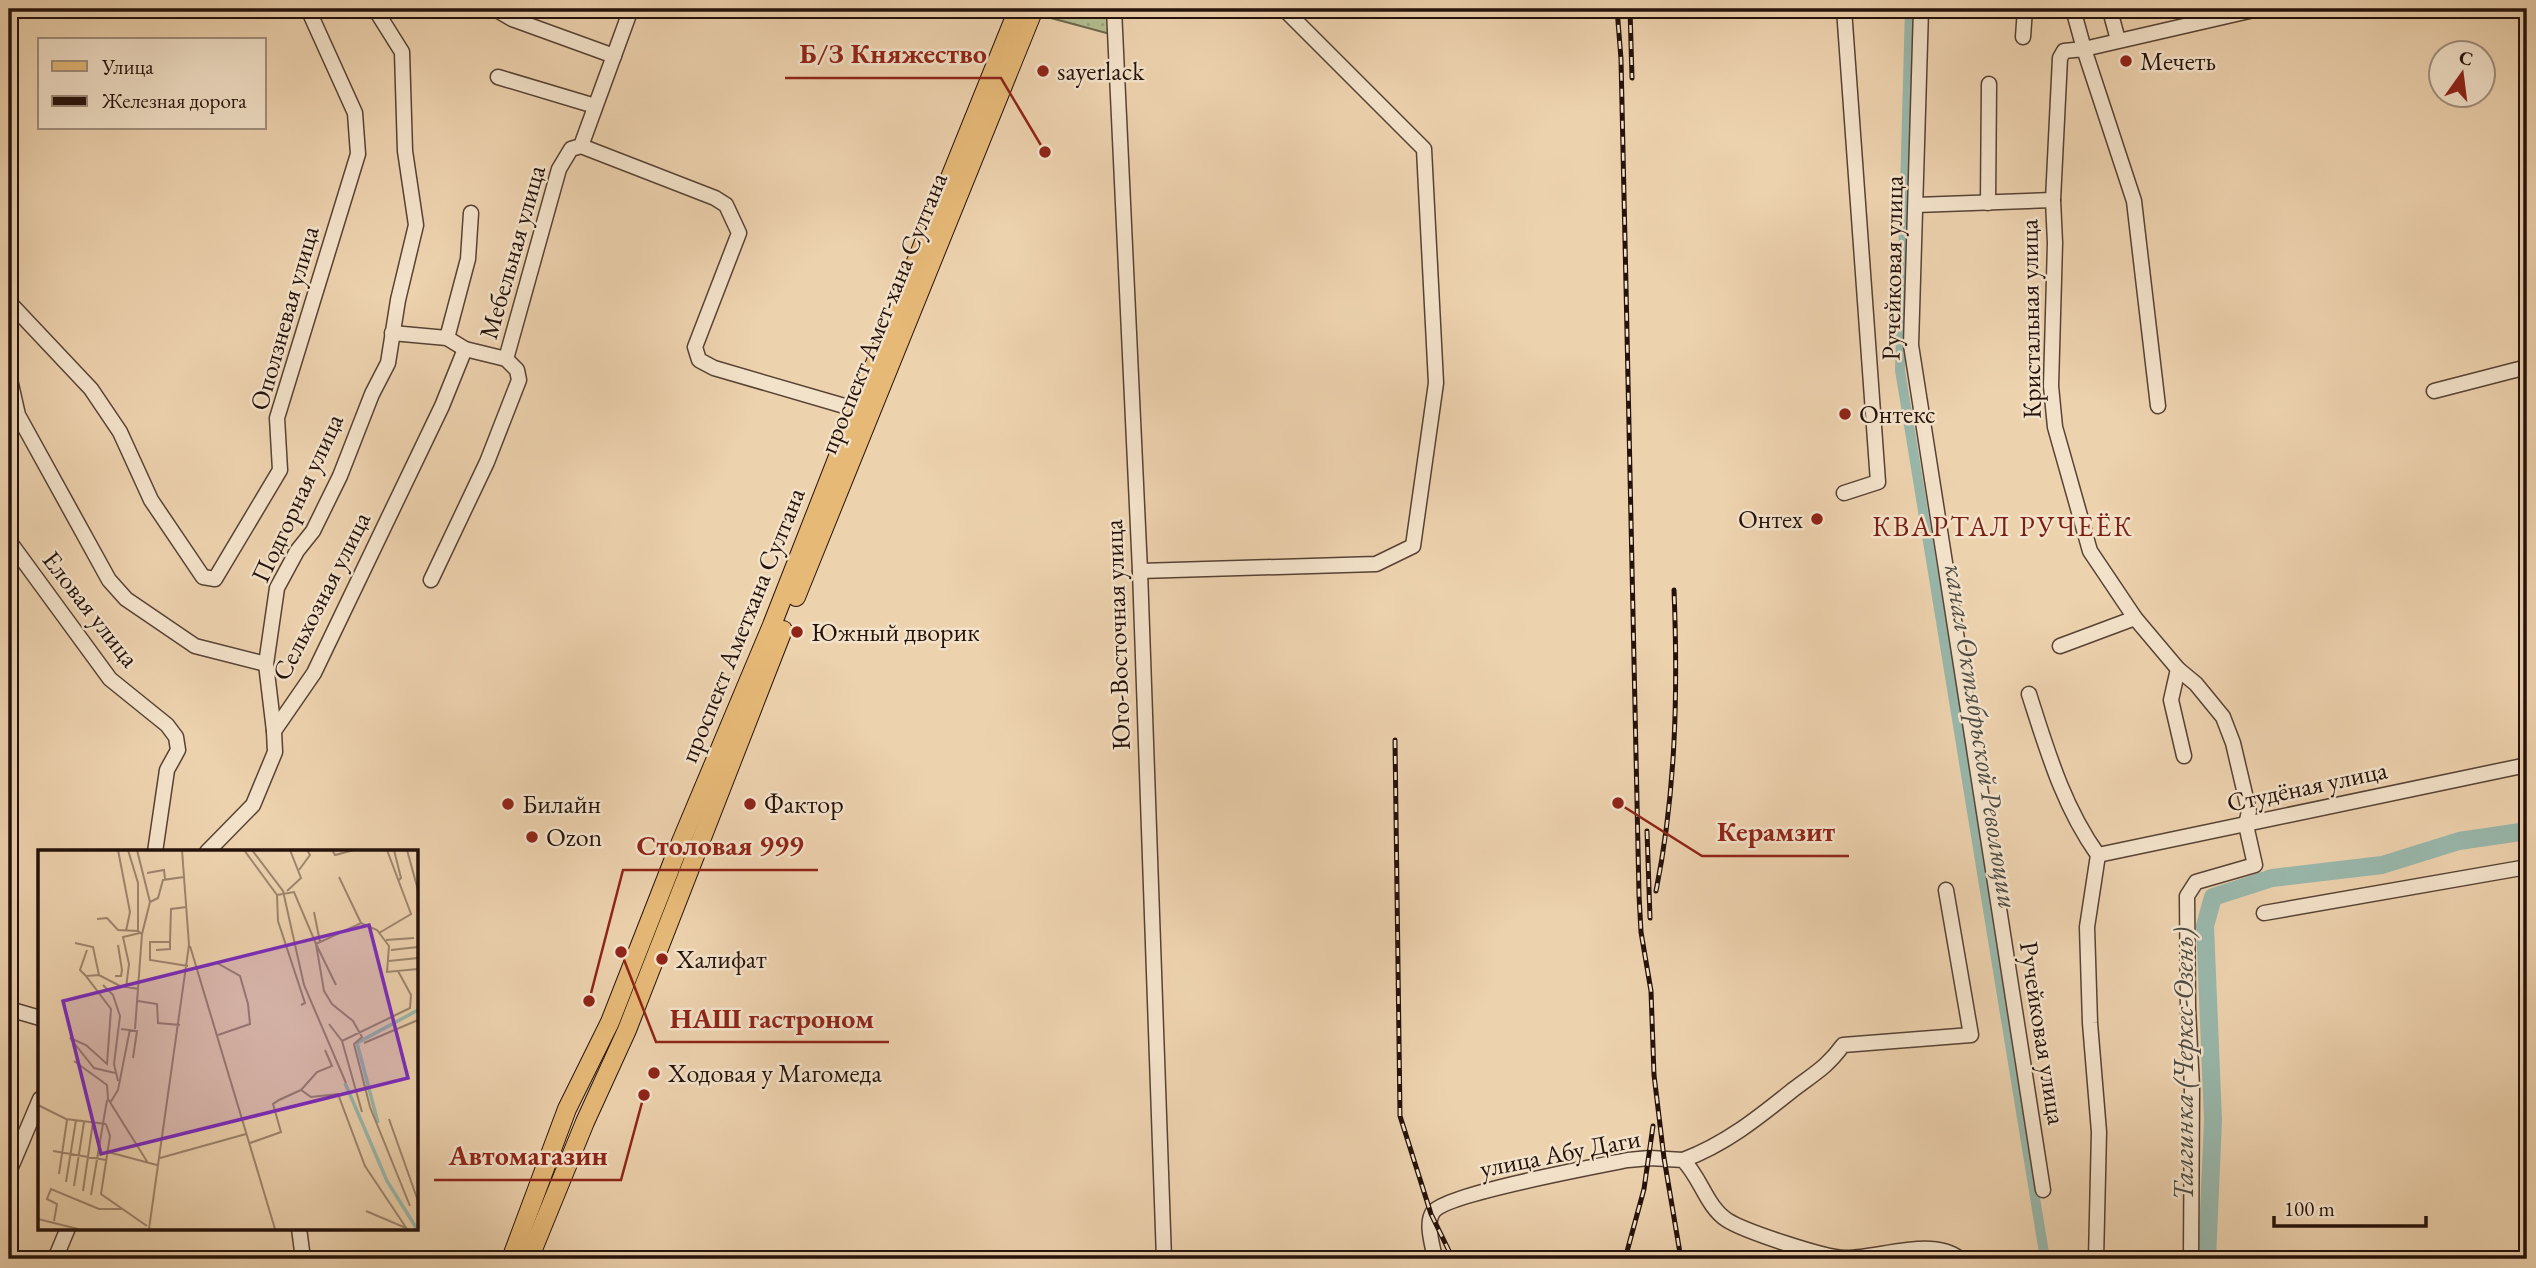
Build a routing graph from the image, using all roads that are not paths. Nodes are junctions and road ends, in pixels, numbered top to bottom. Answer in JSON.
{"nodes":[{"id":1,"x":308,"y":9,"type":"edge"},
{"id":2,"x":375,"y":9,"type":"edge"},
{"id":3,"x":495,"y":9,"type":"edge"},
{"id":4,"x":631,"y":9,"type":"edge"},
{"id":5,"x":1018,"y":9,"type":"edge"},
{"id":6,"x":1034,"y":9,"type":"edge"},
{"id":7,"x":1114,"y":9,"type":"edge"},
{"id":8,"x":1284,"y":9,"type":"edge"},
{"id":9,"x":1844,"y":9,"type":"edge"},
{"id":10,"x":1921,"y":9,"type":"edge"},
{"id":11,"x":2025,"y":9,"type":"edge"},
{"id":12,"x":2073,"y":9,"type":"edge"},
{"id":13,"x":2114,"y":9,"type":"edge"},
{"id":14,"x":2258,"y":9,"type":"edge"},
{"id":15,"x":514,"y":14,"type":"edge"},
{"id":16,"x":2022,"y":37,"type":"dead end"},
{"id":17,"x":2118,"y":40,"type":"junction"},
{"id":18,"x":2084,"y":49,"type":"junction"},
{"id":19,"x":614,"y":56,"type":"junction"},
{"id":20,"x":498,"y":77,"type":"dead end"},
{"id":21,"x":1989,"y":84,"type":"dead end"},
{"id":22,"x":595,"y":106,"type":"junction"},
{"id":23,"x":581,"y":146,"type":"junction"},
{"id":24,"x":2053,"y":200,"type":"junction"},
{"id":25,"x":1988,"y":203,"type":"junction"},
{"id":26,"x":1916,"y":205,"type":"junction"},
{"id":27,"x":471,"y":213,"type":"dead end"},
{"id":28,"x":9,"y":302,"type":"edge"},
{"id":29,"x":392,"y":333,"type":"junction"},
{"id":30,"x":447,"y":338,"type":"junction"},
{"id":31,"x":465,"y":349,"type":"junction"},
{"id":32,"x":506,"y":359,"type":"junction"},
{"id":33,"x":2527,"y":367,"type":"edge"},
{"id":34,"x":9,"y":375,"type":"edge"},
{"id":35,"x":2434,"y":390,"type":"dead end"},
{"id":36,"x":2158,"y":406,"type":"dead end"},
{"id":37,"x":864,"y":411,"type":"junction"},
{"id":38,"x":1844,"y":493,"type":"dead end"},
{"id":39,"x":9,"y":541,"type":"edge"},
{"id":40,"x":1140,"y":570,"type":"junction"},
{"id":41,"x":431,"y":580,"type":"dead end"},
{"id":42,"x":2135,"y":618,"type":"junction"},
{"id":43,"x":2060,"y":646,"type":"dead end"},
{"id":44,"x":266,"y":664,"type":"junction"},
{"id":45,"x":2178,"y":670,"type":"junction"},
{"id":46,"x":2029,"y":694,"type":"dead end"},
{"id":47,"x":274,"y":731,"type":"junction"},
{"id":48,"x":2184,"y":756,"type":"dead end"},
{"id":49,"x":2527,"y":765,"type":"edge"},
{"id":50,"x":2246,"y":825,"type":"junction"},
{"id":51,"x":155,"y":850,"type":"edge"},
{"id":52,"x":209,"y":850,"type":"edge"},
{"id":53,"x":2098,"y":855,"type":"junction"},
{"id":54,"x":2527,"y":867,"type":"edge"},
{"id":55,"x":1946,"y":890,"type":"dead end"},
{"id":56,"x":2264,"y":913,"type":"dead end"},
{"id":57,"x":9,"y":1009,"type":"edge"},
{"id":58,"x":38,"y":1017,"type":"edge"},
{"id":59,"x":38,"y":1104,"type":"edge"},
{"id":60,"x":1683,"y":1160,"type":"junction"},
{"id":61,"x":9,"y":1172,"type":"edge"},
{"id":62,"x":2043,"y":1190,"type":"dead end"},
{"id":63,"x":67,"y":1230,"type":"edge"},
{"id":64,"x":299,"y":1230,"type":"edge"},
{"id":65,"x":55,"y":1259,"type":"edge"},
{"id":66,"x":303,"y":1259,"type":"edge"},
{"id":67,"x":511,"y":1259,"type":"edge"},
{"id":68,"x":529,"y":1259,"type":"edge"},
{"id":69,"x":1164,"y":1259,"type":"edge"},
{"id":70,"x":1435,"y":1259,"type":"edge"},
{"id":71,"x":1960,"y":1259,"type":"edge"},
{"id":72,"x":2096,"y":1259,"type":"edge"},
{"id":73,"x":2191,"y":1259,"type":"edge"}],
"edges":[{"from":1,"to":28,"type":"street","name":"Оползневая улица"},
{"from":2,"to":29,"type":"street","name":"Подгорная улица"},
{"from":3,"to":15,"type":"street"},
{"from":4,"to":19,"type":"street","name":"Мебельная улица"},
{"from":5,"to":37,"type":"main road","name":"проспект Аметхана Султана"},
{"from":6,"to":37,"type":"main road","name":"проспект Амет-хана Султана"},
{"from":7,"to":40,"type":"street","name":"Юго-Восточная улица"},
{"from":8,"to":40,"type":"street"},
{"from":9,"to":38,"type":"street"},
{"from":10,"to":26,"type":"street","name":"Ручейковая улица"},
{"from":11,"to":16,"type":"street"},
{"from":12,"to":18,"type":"street"},
{"from":13,"to":17,"type":"street"},
{"from":14,"to":17,"type":"street"},
{"from":15,"to":19,"type":"street"},
{"from":17,"to":18,"type":"street"},
{"from":18,"to":24,"type":"street","name":"Кристальная улица"},
{"from":18,"to":36,"type":"street"},
{"from":19,"to":22,"type":"street","name":"Мебельная улица"},
{"from":20,"to":22,"type":"street"},
{"from":21,"to":25,"type":"street","name":"Кристальная улица"},
{"from":22,"to":23,"type":"street","name":"Мебельная улица"},
{"from":23,"to":32,"type":"street","name":"Мебельная улица"},
{"from":23,"to":37,"type":"street"},
{"from":24,"to":25,"type":"street"},
{"from":24,"to":42,"type":"street","name":"Кристальная улица"},
{"from":25,"to":26,"type":"street"},
{"from":26,"to":62,"type":"street","name":"Ручейковая улица"},
{"from":27,"to":30,"type":"street"},
{"from":29,"to":30,"type":"street"},
{"from":29,"to":44,"type":"street","name":"Подгорная улица"},
{"from":30,"to":31,"type":"street"},
{"from":31,"to":32,"type":"street"},
{"from":31,"to":47,"type":"street","name":"Сельхозная улица"},
{"from":32,"to":41,"type":"street"},
{"from":33,"to":35,"type":"street"},
{"from":34,"to":44,"type":"street"},
{"from":37,"to":67,"type":"main road","name":"проспект Аметхана Султана"},
{"from":37,"to":68,"type":"main road","name":"проспект Амет-хана Султана"},
{"from":39,"to":51,"type":"street","name":"Еловая улица"},
{"from":40,"to":69,"type":"street","name":"Юго-Восточная улица"},
{"from":42,"to":43,"type":"street"},
{"from":42,"to":45,"type":"street","name":"Кристальная улица"},
{"from":44,"to":47,"type":"street","name":"Подгорная улица"},
{"from":45,"to":48,"type":"street"},
{"from":45,"to":50,"type":"street","name":"Кристальная улица"},
{"from":46,"to":53,"type":"street"},
{"from":47,"to":52,"type":"street","name":"Сельхозная улица"},
{"from":49,"to":50,"type":"street","name":"Студёная улица"},
{"from":50,"to":53,"type":"street","name":"Студёная улица"},
{"from":50,"to":73,"type":"street","name":"Кристальная улица"},
{"from":53,"to":72,"type":"street"},
{"from":54,"to":56,"type":"street"},
{"from":55,"to":60,"type":"street"},
{"from":57,"to":58,"type":"street"},
{"from":59,"to":61,"type":"street"},
{"from":60,"to":70,"type":"street","name":"улица Абу Даги"},
{"from":60,"to":71,"type":"street"},
{"from":63,"to":65,"type":"street"},
{"from":64,"to":66,"type":"street"}]}
